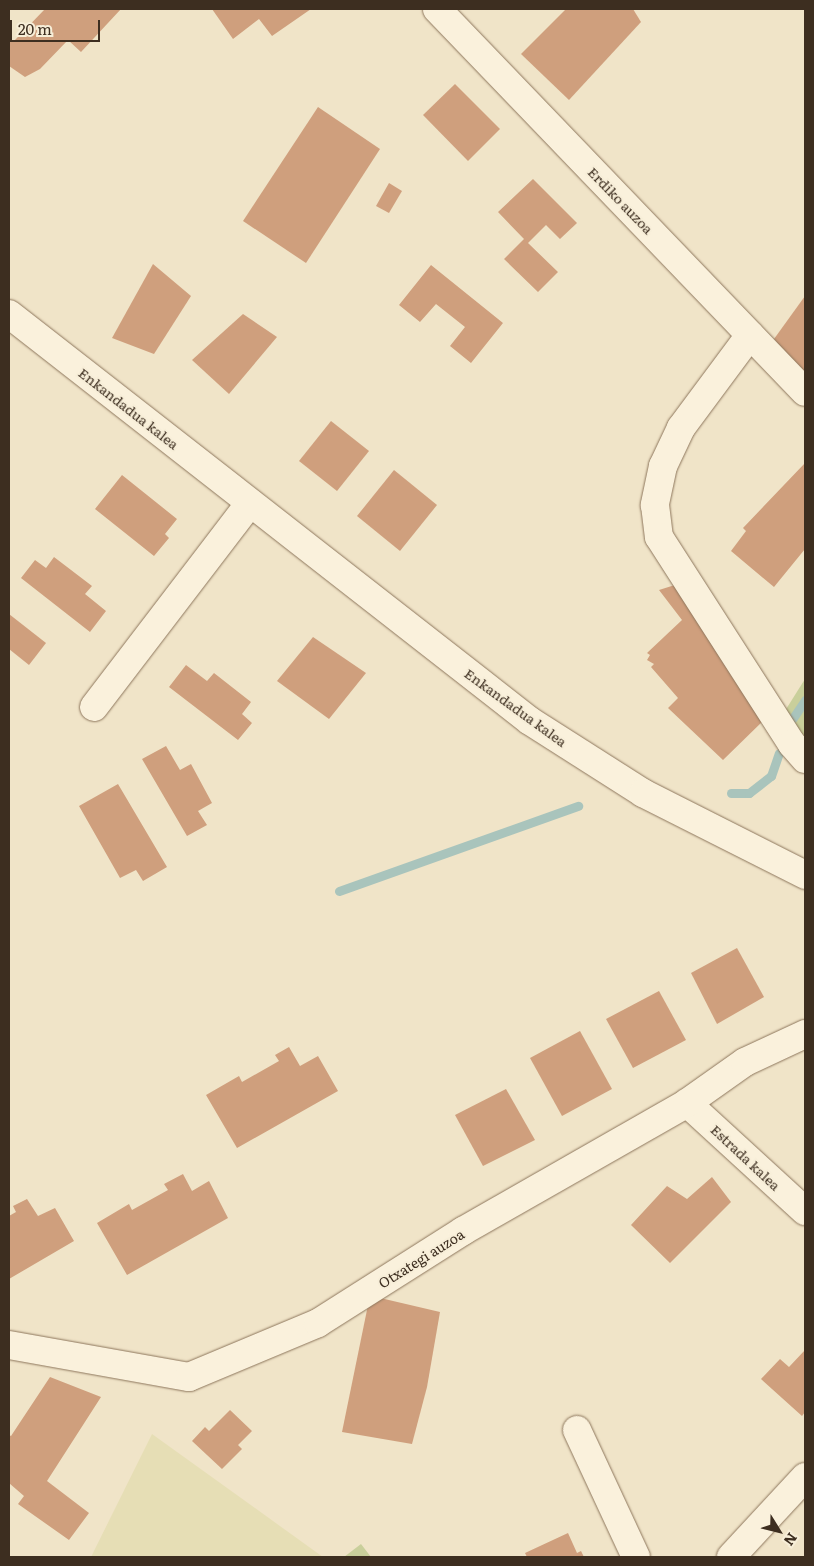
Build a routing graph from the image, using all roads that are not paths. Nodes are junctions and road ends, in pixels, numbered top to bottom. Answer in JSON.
{"nodes":[{"id":1,"x":437,"y":9,"type":"edge"},
{"id":2,"x":9,"y":314,"type":"edge"},
{"id":3,"x":750,"y":335,"type":"junction"},
{"id":4,"x":805,"y":392,"type":"edge"},
{"id":5,"x":250,"y":503,"type":"junction"},
{"id":6,"x":94,"y":707,"type":"dead end"},
{"id":7,"x":805,"y":759,"type":"edge"},
{"id":8,"x":805,"y":875,"type":"edge"},
{"id":9,"x":805,"y":1034,"type":"edge"},
{"id":10,"x":687,"y":1103,"type":"junction"},
{"id":11,"x":805,"y":1211,"type":"edge"},
{"id":12,"x":9,"y":1345,"type":"edge"},
{"id":13,"x":577,"y":1430,"type":"dead end"},
{"id":14,"x":805,"y":1477,"type":"edge"},
{"id":15,"x":636,"y":1557,"type":"edge"},
{"id":16,"x":732,"y":1557,"type":"edge"}],
"edges":[{"from":1,"to":3,"type":"street","name":"Erdiko auzoa"},
{"from":2,"to":5,"type":"street","name":"Enkandadua kalea"},
{"from":3,"to":4,"type":"street","name":"Erdiko auzoa"},
{"from":3,"to":7,"type":"street"},
{"from":5,"to":6,"type":"street"},
{"from":5,"to":8,"type":"street","name":"Enkandadua kalea"},
{"from":9,"to":10,"type":"street","name":"Otxategi auzoa"},
{"from":10,"to":11,"type":"street","name":"Estrada kalea"},
{"from":10,"to":12,"type":"street","name":"Otxategi auzoa"},
{"from":13,"to":15,"type":"street"},
{"from":14,"to":16,"type":"street"}]}
